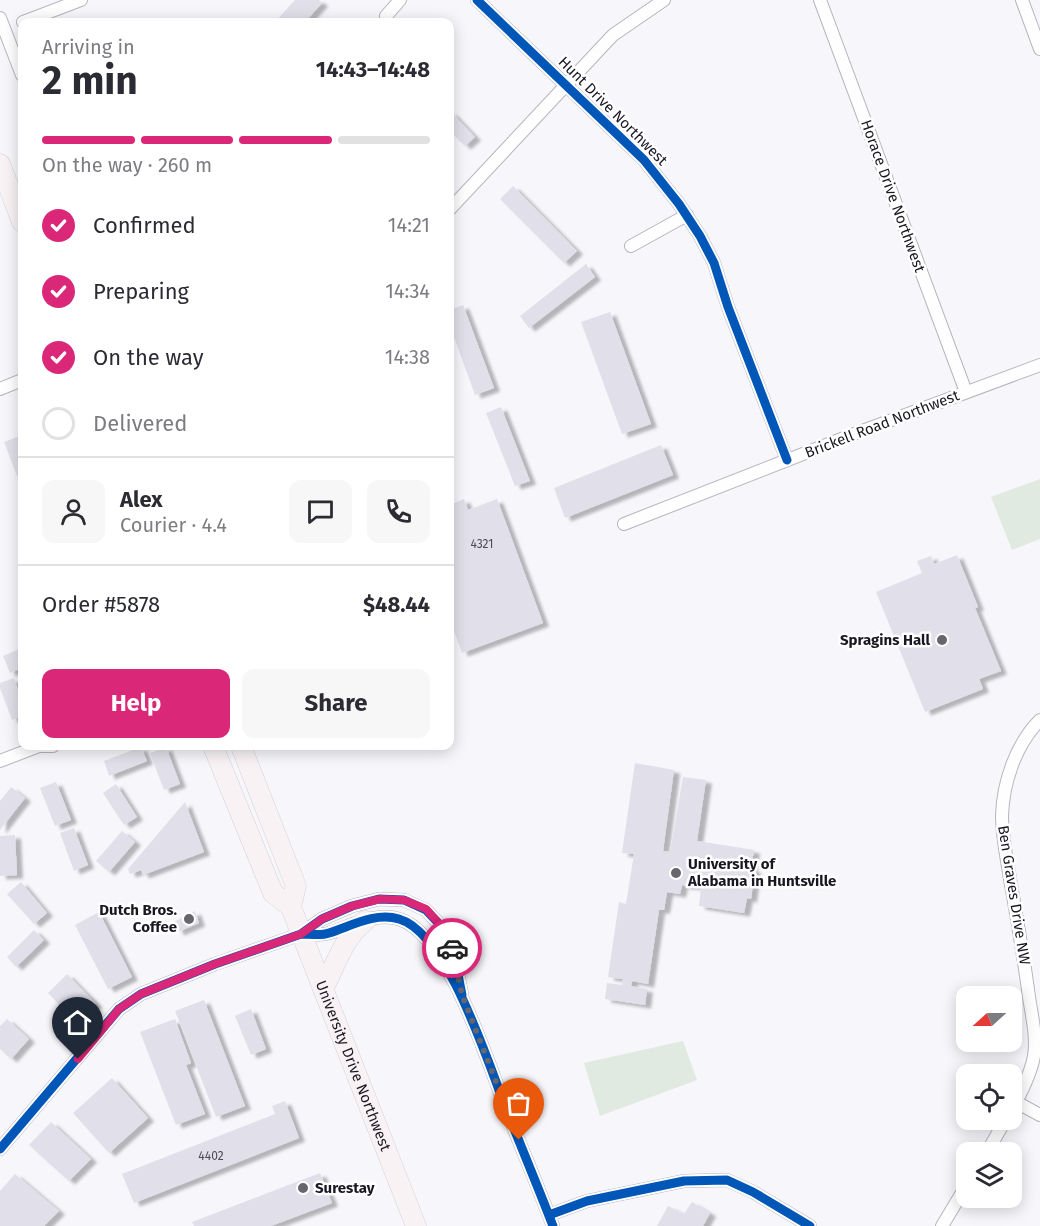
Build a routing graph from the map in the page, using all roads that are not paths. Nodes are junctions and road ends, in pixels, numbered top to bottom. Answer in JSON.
{"nodes":[{"id":1,"x":81,"y":0,"type":"edge"},
{"id":2,"x":400,"y":0,"type":"edge"},
{"id":3,"x":477,"y":0,"type":"edge"},
{"id":4,"x":664,"y":0,"type":"edge"},
{"id":5,"x":820,"y":0,"type":"edge"},
{"id":6,"x":1022,"y":0,"type":"edge"},
{"id":7,"x":386,"y":16,"type":"dead end"},
{"id":8,"x":36,"y":18,"type":"edge"},
{"id":9,"x":18,"y":23,"type":"edge"},
{"id":10,"x":2,"y":24,"type":"edge"},
{"id":11,"x":1040,"y":49,"type":"edge"},
{"id":12,"x":18,"y":65,"type":"edge"},
{"id":13,"x":566,"y":85,"type":"junction"},
{"id":14,"x":0,"y":164,"type":"edge"},
{"id":15,"x":454,"y":205,"type":"edge"},
{"id":16,"x":18,"y":211,"type":"edge"},
{"id":17,"x":687,"y":216,"type":"junction"},
{"id":18,"x":631,"y":246,"type":"dead end"},
{"id":19,"x":1040,"y":365,"type":"edge"},
{"id":20,"x":18,"y":382,"type":"edge"},
{"id":21,"x":0,"y":389,"type":"edge"},
{"id":22,"x":966,"y":392,"type":"junction"},
{"id":23,"x":787,"y":460,"type":"junction"},
{"id":24,"x":624,"y":524,"type":"dead end"},
{"id":25,"x":1040,"y":720,"type":"edge"},
{"id":26,"x":29,"y":750,"type":"edge"},
{"id":27,"x":215,"y":750,"type":"edge"},
{"id":28,"x":243,"y":750,"type":"edge"},
{"id":29,"x":0,"y":761,"type":"edge"},
{"id":30,"x":291,"y":907,"type":"junction"},
{"id":31,"x":365,"y":921,"type":"junction"},
{"id":32,"x":301,"y":934,"type":"junction"},
{"id":33,"x":323,"y":989,"type":"junction"},
{"id":34,"x":462,"y":995,"type":"junction"},
{"id":35,"x":1022,"y":1088,"type":"edge"},
{"id":36,"x":1022,"y":1109,"type":"edge"},
{"id":37,"x":1040,"y":1115,"type":"edge"},
{"id":38,"x":374,"y":1117,"type":"junction"},
{"id":39,"x":0,"y":1149,"type":"edge"},
{"id":40,"x":956,"y":1203,"type":"edge"},
{"id":41,"x":551,"y":1221,"type":"edge"},
{"id":42,"x":416,"y":1226,"type":"edge"},
{"id":43,"x":428,"y":1226,"type":"edge"},
{"id":44,"x":810,"y":1226,"type":"edge"},
{"id":45,"x":942,"y":1226,"type":"edge"}],
"edges":[{"from":1,"to":8,"type":"street"},
{"from":2,"to":7,"type":"street"},
{"from":3,"to":13,"type":"street","name":"Hunt Drive Northwest"},
{"from":4,"to":13,"type":"street"},
{"from":5,"to":22,"type":"street","name":"Horace Drive Northwest"},
{"from":6,"to":11,"type":"street"},
{"from":9,"to":10,"type":"street"},
{"from":10,"to":12,"type":"street"},
{"from":13,"to":15,"type":"street"},
{"from":13,"to":17,"type":"street","name":"Hunt Drive Northwest"},
{"from":14,"to":16,"type":"highway"},
{"from":17,"to":18,"type":"street"},
{"from":17,"to":23,"type":"street","name":"Hunt Drive Northwest"},
{"from":19,"to":22,"type":"street","name":"Brickell Road Northwest"},
{"from":20,"to":21,"type":"street"},
{"from":22,"to":23,"type":"street","name":"Brickell Road Northwest"},
{"from":23,"to":24,"type":"street","name":"Brickell Road Northwest"},
{"from":25,"to":35,"type":"street","name":"Ben Graves Drive NW"},
{"from":26,"to":29,"type":"street"},
{"from":27,"to":30,"type":"highway","name":"University Drive Northwest"},
{"from":28,"to":30,"type":"highway","name":"University Drive Northwest"},
{"from":30,"to":32,"type":"highway","name":"University Drive Northwest"},
{"from":31,"to":32,"type":"street"},
{"from":31,"to":33,"type":"highway"},
{"from":31,"to":34,"type":"street"},
{"from":32,"to":33,"type":"highway","name":"University Drive Northwest"},
{"from":32,"to":34,"type":"street"},
{"from":32,"to":39,"type":"street"},
{"from":33,"to":38,"type":"highway","name":"University Drive Northwest"},
{"from":34,"to":41,"type":"street"},
{"from":36,"to":37,"type":"street"},
{"from":38,"to":42,"type":"highway","name":"University Drive Northwest"},
{"from":38,"to":43,"type":"highway"},
{"from":40,"to":45,"type":"street"},
{"from":41,"to":44,"type":"street"}]}
